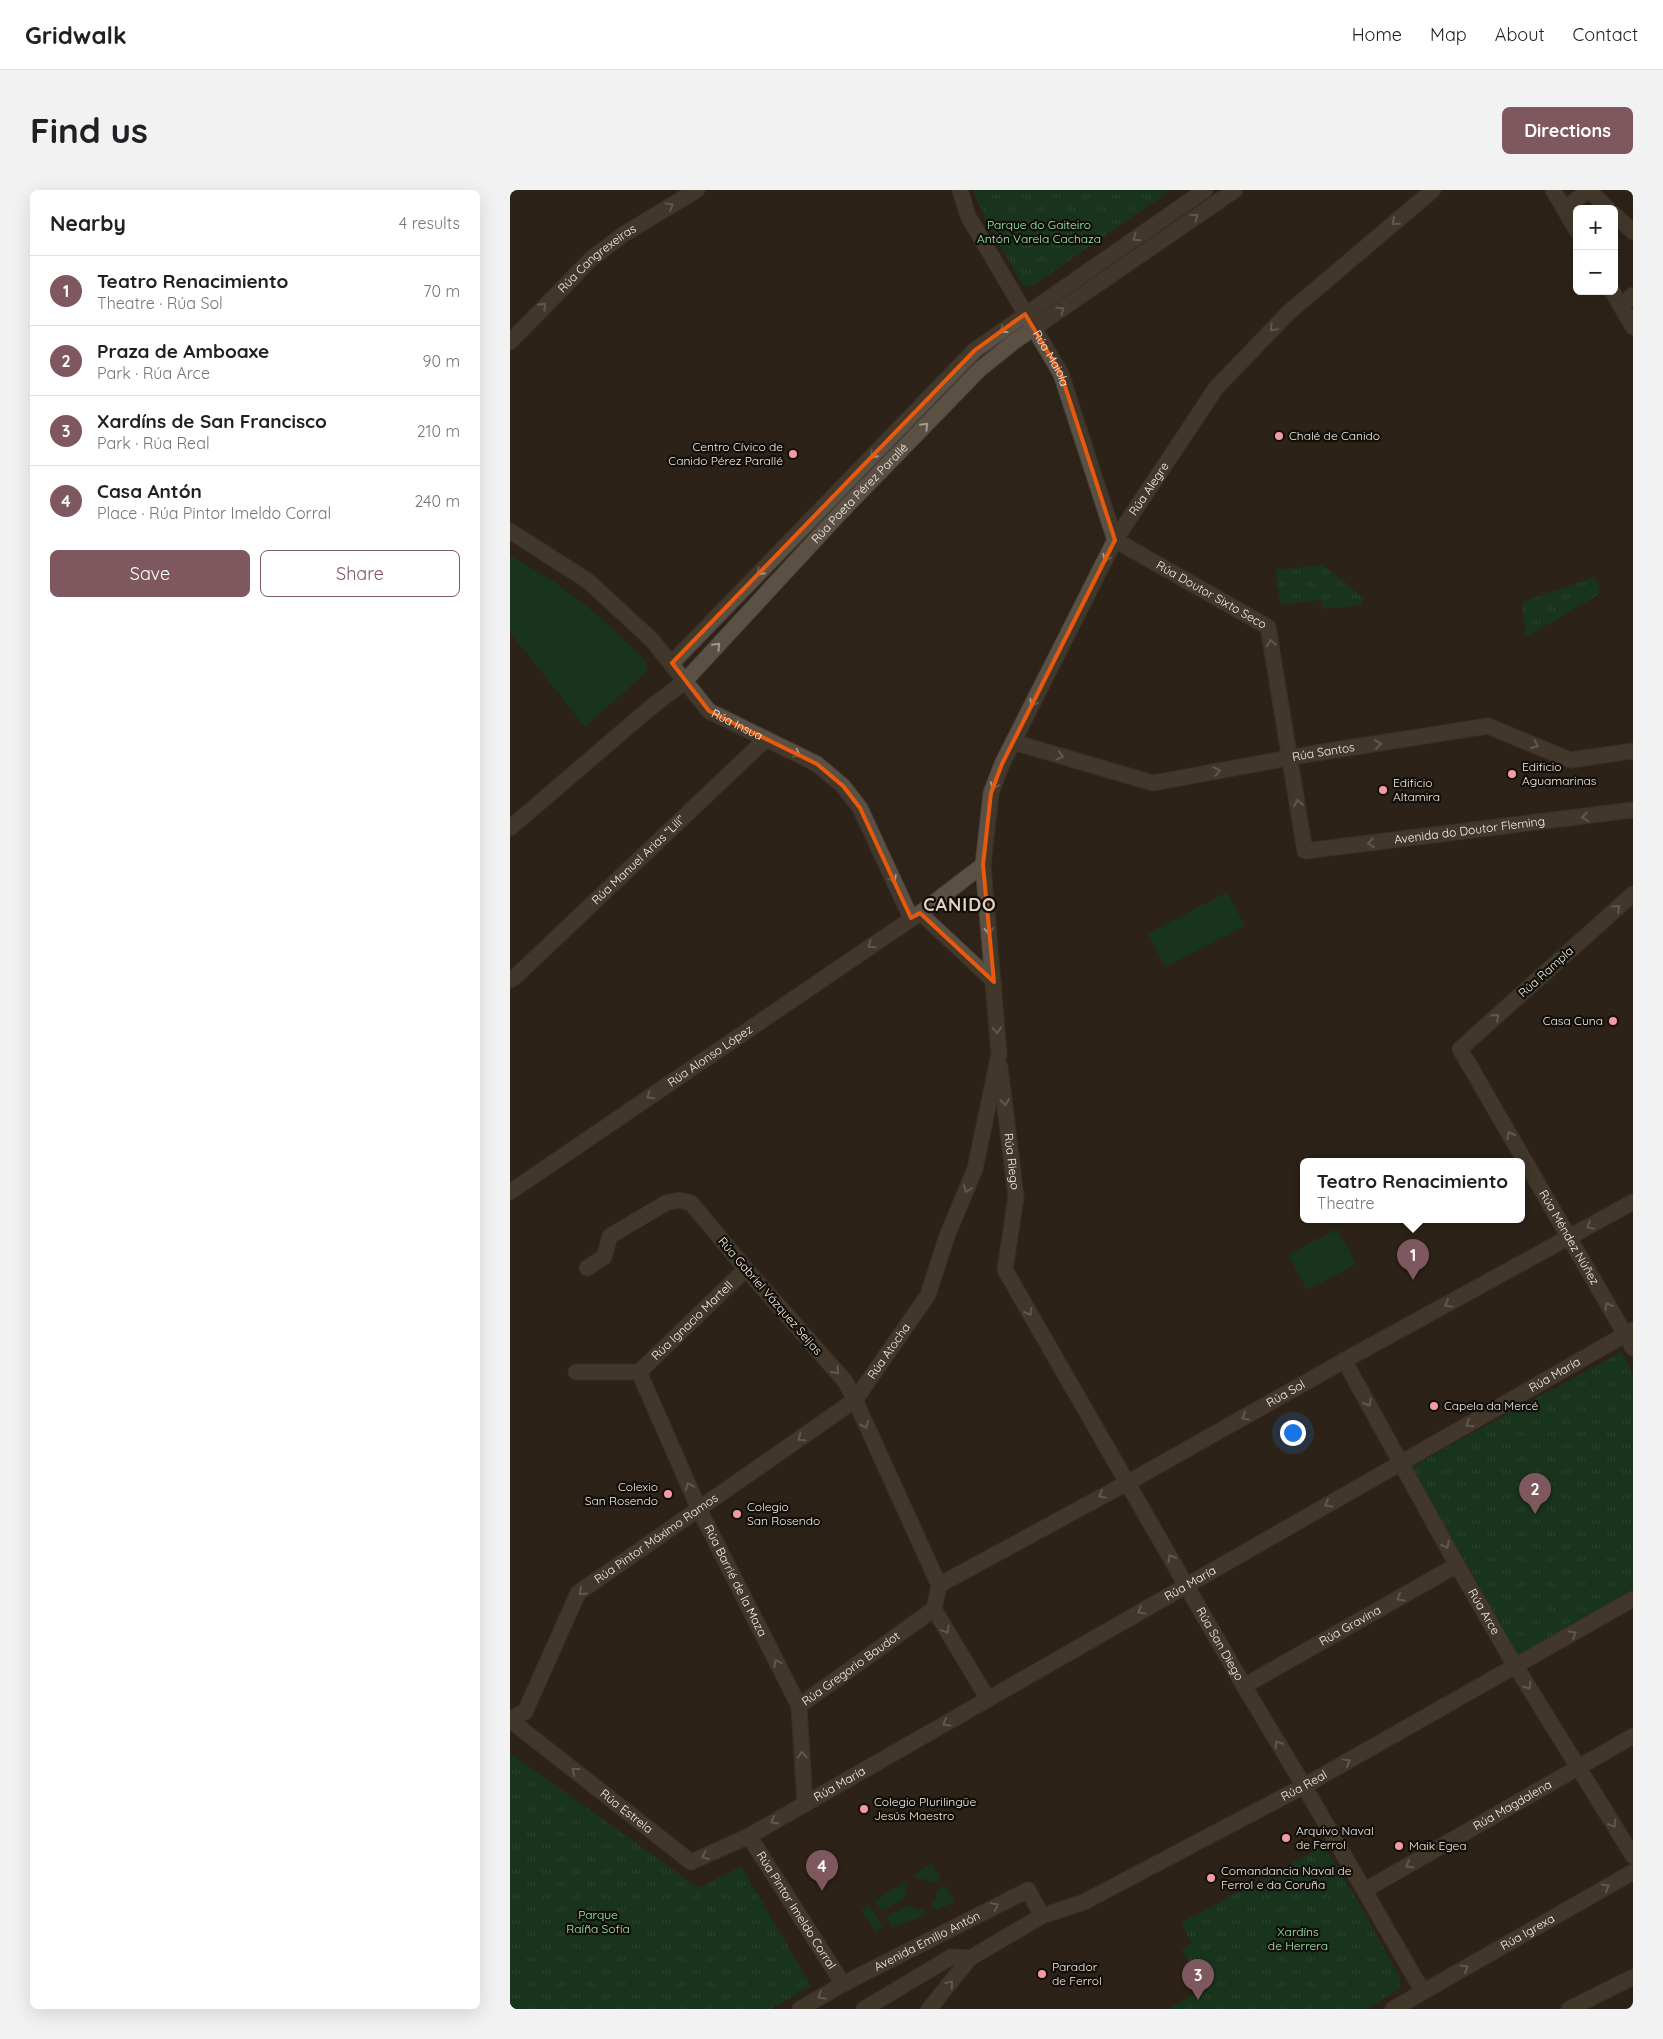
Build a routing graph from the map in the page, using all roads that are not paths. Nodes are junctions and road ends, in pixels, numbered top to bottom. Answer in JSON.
{"nodes":[{"id":1,"x":697,"y":190,"type":"edge"},
{"id":2,"x":960,"y":190,"type":"edge"},
{"id":3,"x":1205,"y":190,"type":"edge"},
{"id":4,"x":1235,"y":190,"type":"edge"},
{"id":5,"x":1433,"y":190,"type":"edge"},
{"id":6,"x":1553,"y":190,"type":"edge"},
{"id":7,"x":1604,"y":205,"type":"edge"},
{"id":8,"x":1564,"y":209,"type":"junction"},
{"id":9,"x":1618,"y":218,"type":"edge"},
{"id":10,"x":1573,"y":224,"type":"edge"},
{"id":11,"x":1633,"y":232,"type":"edge"},
{"id":12,"x":1614,"y":295,"type":"edge"},
{"id":13,"x":1633,"y":295,"type":"edge"},
{"id":14,"x":1621,"y":306,"type":"junction"},
{"id":15,"x":1025,"y":314,"type":"junction"},
{"id":16,"x":1633,"y":327,"type":"edge"},
{"id":17,"x":1033,"y":329,"type":"junction"},
{"id":18,"x":510,"y":342,"type":"edge"},
{"id":19,"x":510,"y":531,"type":"edge"},
{"id":20,"x":1115,"y":540,"type":"junction"},
{"id":21,"x":672,"y":663,"type":"junction"},
{"id":22,"x":684,"y":682,"type":"junction"},
{"id":23,"x":766,"y":738,"type":"junction"},
{"id":24,"x":1013,"y":742,"type":"junction"},
{"id":25,"x":1633,"y":750,"type":"edge"},
{"id":26,"x":1291,"y":757,"type":"junction"},
{"id":27,"x":1633,"y":810,"type":"edge"},
{"id":28,"x":512,"y":823,"type":"edge"},
{"id":29,"x":1305,"y":851,"type":"joint"},
{"id":30,"x":983,"y":865,"type":"junction"},
{"id":31,"x":1633,"y":894,"type":"edge"},
{"id":32,"x":916,"y":915,"type":"junction"},
{"id":33,"x":510,"y":980,"type":"edge"},
{"id":34,"x":994,"y":982,"type":"junction"},
{"id":35,"x":1460,"y":1049,"type":"joint"},
{"id":36,"x":999,"y":1054,"type":"junction"},
{"id":37,"x":1523,"y":1158,"type":"edge"},
{"id":38,"x":1525,"y":1162,"type":"edge"},
{"id":39,"x":510,"y":1192,"type":"edge"},
{"id":40,"x":1633,"y":1202,"type":"edge"},
{"id":41,"x":1569,"y":1238,"type":"junction"},
{"id":42,"x":587,"y":1268,"type":"dead end"},
{"id":43,"x":746,"y":1269,"type":"junction"},
{"id":44,"x":1005,"y":1270,"type":"joint"},
{"id":45,"x":1629,"y":1332,"type":"edge"},
{"id":46,"x":1633,"y":1348,"type":"edge"},
{"id":47,"x":1344,"y":1360,"type":"junction"},
{"id":48,"x":576,"y":1372,"type":"dead end"},
{"id":49,"x":639,"y":1372,"type":"junction"},
{"id":50,"x":855,"y":1400,"type":"junction"},
{"id":51,"x":1401,"y":1462,"type":"junction"},
{"id":52,"x":1128,"y":1482,"type":"junction"},
{"id":53,"x":699,"y":1509,"type":"junction"},
{"id":54,"x":1457,"y":1565,"type":"junction"},
{"id":55,"x":939,"y":1585,"type":"junction"},
{"id":56,"x":1187,"y":1585,"type":"junction"},
{"id":57,"x":1633,"y":1600,"type":"edge"},
{"id":58,"x":934,"y":1610,"type":"junction"},
{"id":59,"x":1516,"y":1667,"type":"junction"},
{"id":60,"x":1244,"y":1686,"type":"junction"},
{"id":61,"x":988,"y":1699,"type":"junction"},
{"id":62,"x":799,"y":1706,"type":"junction"},
{"id":63,"x":510,"y":1719,"type":"edge"},
{"id":64,"x":1633,"y":1736,"type":"edge"},
{"id":65,"x":1578,"y":1767,"type":"junction"},
{"id":66,"x":1304,"y":1786,"type":"junction"},
{"id":67,"x":805,"y":1804,"type":"junction"},
{"id":68,"x":749,"y":1836,"type":"junction"},
{"id":69,"x":1633,"y":1856,"type":"edge"},
{"id":70,"x":1633,"y":1872,"type":"edge"},
{"id":71,"x":1365,"y":1890,"type":"junction"},
{"id":72,"x":1042,"y":1916,"type":"junction"},
{"id":73,"x":970,"y":1958,"type":"junction"},
{"id":74,"x":1633,"y":1977,"type":"edge"},
{"id":75,"x":843,"y":1984,"type":"junction"},
{"id":76,"x":1423,"y":1992,"type":"junction"},
{"id":77,"x":800,"y":2009,"type":"edge"},
{"id":78,"x":864,"y":2009,"type":"edge"},
{"id":79,"x":929,"y":2009,"type":"edge"},
{"id":80,"x":1393,"y":2009,"type":"edge"},
{"id":81,"x":1569,"y":2009,"type":"edge"}],
"edges":[{"from":18,"to":1,"type":"street","name":"Rúa Cangrexeiras","one_way":true},
{"from":2,"to":15,"type":"street","name":"Rúa Maiola"},
{"from":3,"to":15,"type":"street","name":"Rúa Poeta Pérez Parallé","one_way":true},
{"from":17,"to":4,"type":"street","name":"Rúa Poeta Pérez Parallé","one_way":true},
{"from":5,"to":20,"type":"street","name":"Rúa Alegre","one_way":true},
{"from":6,"to":8,"type":"street"},
{"from":7,"to":8,"type":"street"},
{"from":8,"to":10,"type":"street"},
{"from":9,"to":11,"type":"street"},
{"from":12,"to":14,"type":"street"},
{"from":13,"to":14,"type":"street"},
{"from":14,"to":16,"type":"street"},
{"from":15,"to":17,"type":"street","name":"Rúa Maiola"},
{"from":15,"to":21,"type":"street","name":"Rúa Poeta Pérez Parallé","one_way":true},
{"from":17,"to":20,"type":"street","name":"Rúa Maiola"},
{"from":22,"to":17,"type":"street","name":"Rúa Poeta Pérez Parallé","one_way":true},
{"from":19,"to":21,"type":"street","name":"Rúa Insua"},
{"from":20,"to":24,"type":"street","name":"Rúa Alegre","one_way":true},
{"from":26,"to":20,"type":"street","name":"Rúa Doutor Sixto Seco","one_way":true},
{"from":21,"to":22,"type":"street","name":"Rúa Insua"},
{"from":22,"to":23,"type":"street","name":"Rúa Insua"},
{"from":22,"to":28,"type":"street","name":"Rúa Poeta Pérez Parallé"},
{"from":23,"to":32,"type":"street","name":"Rúa Insua","one_way":true},
{"from":23,"to":33,"type":"street","name":"Rúa Manuel Arias “Lili”"},
{"from":24,"to":26,"type":"street","name":"Rúa Santos","one_way":true},
{"from":24,"to":30,"type":"street","name":"Rúa Alegre","one_way":true},
{"from":26,"to":25,"type":"street","name":"Rúa Santos","one_way":true},
{"from":29,"to":26,"type":"street","name":"Rúa Doutor Sixto Seco","one_way":true},
{"from":27,"to":29,"type":"street","name":"Avenida do Doutor Fleming","one_way":true},
{"from":30,"to":32,"type":"street","name":"Rúa Alonso López"},
{"from":30,"to":34,"type":"street","name":"Rúa Alegre","one_way":true},
{"from":35,"to":31,"type":"street","name":"Rúa Rampla","one_way":true},
{"from":32,"to":34,"type":"street"},
{"from":32,"to":39,"type":"street","name":"Rúa Alonso López","one_way":true},
{"from":34,"to":36,"type":"street","name":"Rúa Atocha","one_way":true},
{"from":37,"to":35,"type":"street","name":"Rúa Méndez Núñez","one_way":true},
{"from":36,"to":44,"type":"street","name":"Rúa Riego","one_way":true},
{"from":36,"to":50,"type":"street","name":"Rúa Atocha","one_way":true},
{"from":41,"to":38,"type":"street","name":"Rúa Méndez Núñez","one_way":true},
{"from":40,"to":41,"type":"street","name":"Rúa Sol","one_way":true},
{"from":45,"to":41,"type":"street","name":"Rúa Méndez Núñez","one_way":true},
{"from":41,"to":47,"type":"street","name":"Rúa Sol","one_way":true},
{"from":42,"to":43,"type":"street","name":"Rúa Gabriel Vázquez Seijas"},
{"from":43,"to":49,"type":"street","name":"Rúa Ignacio Martell"},
{"from":43,"to":50,"type":"street","name":"Rúa Gabriel Vázquez Seijas","one_way":true},
{"from":44,"to":52,"type":"street","name":"Rúa San Diego","one_way":true},
{"from":45,"to":46,"type":"street","name":"Rúa Méndez Núñez"},
{"from":45,"to":51,"type":"street","name":"Rúa María","one_way":true},
{"from":47,"to":51,"type":"street","name":"Rúa Arce","one_way":true},
{"from":47,"to":52,"type":"street","name":"Rúa Sol","one_way":true},
{"from":48,"to":49,"type":"street"},
{"from":53,"to":49,"type":"street","name":"Rúa Barrié de la Maza","one_way":true},
{"from":50,"to":53,"type":"street","name":"Rúa Pintor Máximo Ramos","one_way":true},
{"from":50,"to":55,"type":"street","one_way":true},
{"from":51,"to":54,"type":"street","name":"Rúa Arce","one_way":true},
{"from":51,"to":56,"type":"street","name":"Rúa María","one_way":true},
{"from":52,"to":55,"type":"street","name":"Rúa Sol","one_way":true},
{"from":56,"to":52,"type":"street","name":"Rúa San Diego","one_way":true},
{"from":62,"to":53,"type":"street","name":"Rúa Barrié de la Maza","one_way":true},
{"from":53,"to":63,"type":"street","name":"Rúa Pintor Máximo Ramos","one_way":true},
{"from":54,"to":59,"type":"street","name":"Rúa Arce"},
{"from":54,"to":60,"type":"street","name":"Rúa Gravina","one_way":true},
{"from":55,"to":58,"type":"street"},
{"from":56,"to":60,"type":"street","name":"Rúa San Diego"},
{"from":56,"to":61,"type":"street","name":"Rúa María","one_way":true},
{"from":59,"to":57,"type":"street","name":"Rúa Real","one_way":true},
{"from":58,"to":61,"type":"street","one_way":true},
{"from":58,"to":62,"type":"street","name":"Rúa Gregorio Baudot"},
{"from":59,"to":65,"type":"street","name":"Rúa Arce","one_way":true},
{"from":66,"to":59,"type":"street","name":"Rúa Real","one_way":true},
{"from":66,"to":60,"type":"street","name":"Rúa San Diego","one_way":true},
{"from":61,"to":67,"type":"street","name":"Rúa María","one_way":true},
{"from":67,"to":62,"type":"street","name":"Rúa Gregorio Baudot","one_way":true},
{"from":68,"to":63,"type":"street","name":"Rúa Estrela","one_way":true},
{"from":64,"to":65,"type":"street","name":"Rúa Magdalena"},
{"from":65,"to":69,"type":"street","name":"Rúa Arce","one_way":true},
{"from":65,"to":71,"type":"street","name":"Rúa Magdalena","one_way":true},
{"from":66,"to":71,"type":"street","name":"Rúa San Diego"},
{"from":66,"to":72,"type":"street","name":"Rúa Real"},
{"from":67,"to":68,"type":"street","name":"Rúa María","one_way":true},
{"from":68,"to":75,"type":"street","name":"Rúa Pintor Imeldo Corral"},
{"from":76,"to":70,"type":"street","name":"Rúa Igrexa","one_way":true},
{"from":71,"to":76,"type":"street","name":"Rúa San Diego"},
{"from":72,"to":73,"type":"street","name":"Rúa Real"},
{"from":75,"to":72,"type":"street","name":"Avenida Emilio Antón","one_way":true},
{"from":73,"to":78,"type":"street"},
{"from":79,"to":73,"type":"street","one_way":true},
{"from":74,"to":81,"type":"street"},
{"from":75,"to":77,"type":"street","name":"Avenida Emilio Antón","one_way":true},
{"from":76,"to":80,"type":"street","name":"Rúa Igrexa"}]}
